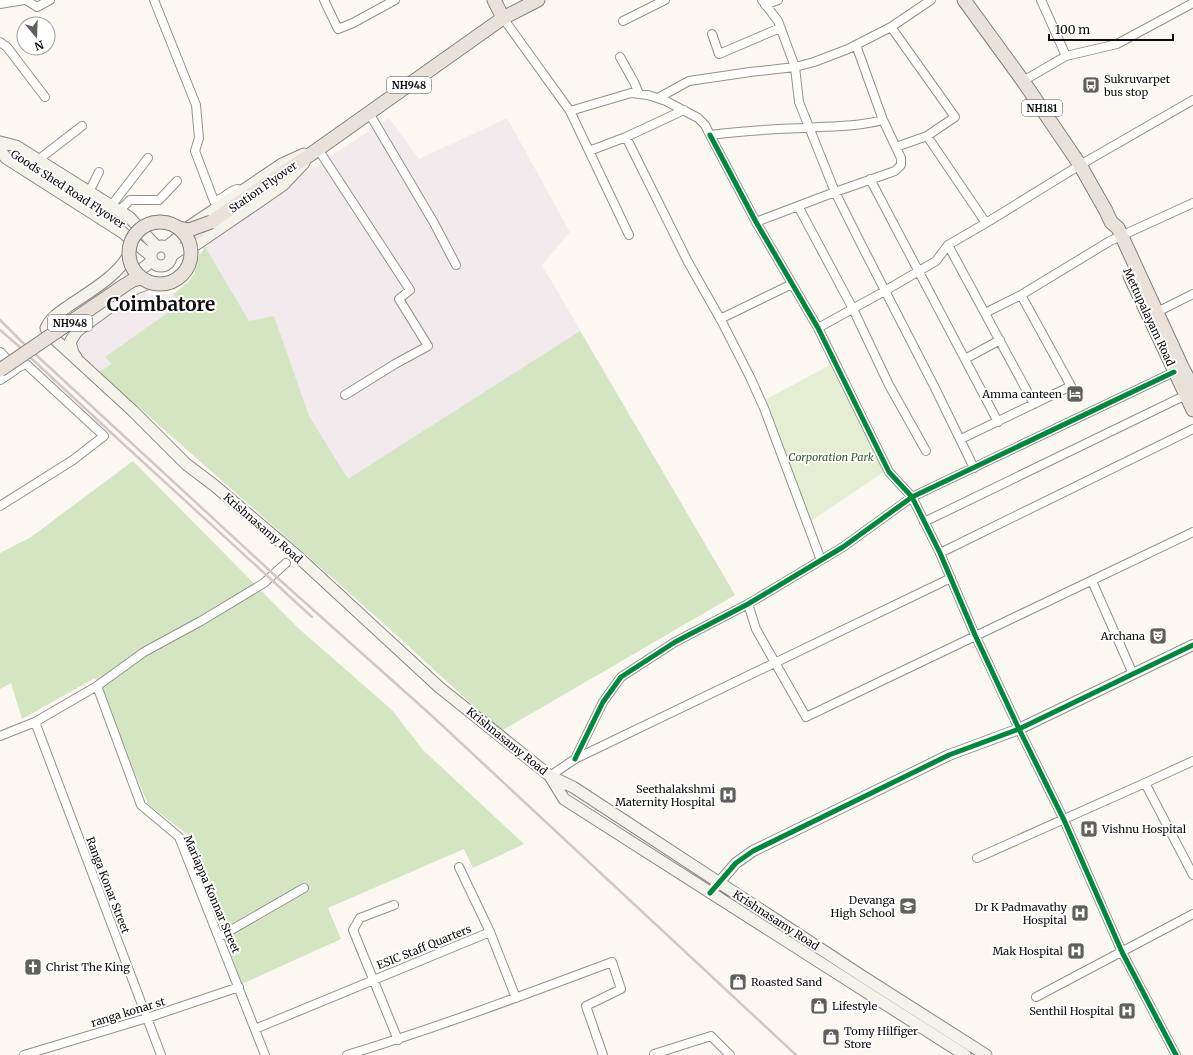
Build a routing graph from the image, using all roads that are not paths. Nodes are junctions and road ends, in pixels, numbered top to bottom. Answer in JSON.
{"nodes":[{"id":1,"x":25,"y":0,"type":"edge"},
{"id":2,"x":50,"y":0,"type":"edge"},
{"id":3,"x":154,"y":0,"type":"edge"},
{"id":4,"x":324,"y":0,"type":"edge"},
{"id":5,"x":395,"y":0,"type":"edge"},
{"id":6,"x":494,"y":0,"type":"edge"},
{"id":7,"x":538,"y":0,"type":"edge"},
{"id":8,"x":665,"y":0,"type":"edge"},
{"id":9,"x":778,"y":0,"type":"edge"},
{"id":10,"x":931,"y":0,"type":"edge"},
{"id":11,"x":964,"y":0,"type":"edge"},
{"id":12,"x":1041,"y":0,"type":"edge"},
{"id":13,"x":764,"y":3,"type":"edge"},
{"id":14,"x":1193,"y":3,"type":"edge"},
{"id":15,"x":0,"y":4,"type":"edge"},
{"id":16,"x":503,"y":18,"type":"junction"},
{"id":17,"x":623,"y":21,"type":"dead end"},
{"id":18,"x":891,"y":27,"type":"junction"},
{"id":19,"x":780,"y":28,"type":"junction"},
{"id":20,"x":712,"y":34,"type":"dead end"},
{"id":21,"x":0,"y":42,"type":"edge"},
{"id":22,"x":856,"y":45,"type":"junction"},
{"id":23,"x":1066,"y":56,"type":"junction"},
{"id":24,"x":620,"y":57,"type":"dead end"},
{"id":25,"x":795,"y":67,"type":"junction"},
{"id":26,"x":1023,"y":81,"type":"junction"},
{"id":27,"x":639,"y":94,"type":"junction"},
{"id":28,"x":45,"y":97,"type":"dead end"},
{"id":29,"x":658,"y":98,"type":"junction"},
{"id":30,"x":1193,"y":100,"type":"edge"},
{"id":31,"x":684,"y":110,"type":"junction"},
{"id":32,"x":570,"y":111,"type":"junction"},
{"id":33,"x":369,"y":113,"type":"junction"},
{"id":34,"x":883,"y":120,"type":"junction"},
{"id":35,"x":82,"y":126,"type":"dead end"},
{"id":36,"x":808,"y":128,"type":"junction"},
{"id":37,"x":710,"y":136,"type":"junction"},
{"id":38,"x":928,"y":136,"type":"junction"},
{"id":39,"x":626,"y":137,"type":"junction"},
{"id":40,"x":2,"y":147,"type":"edge"},
{"id":41,"x":896,"y":147,"type":"junction"},
{"id":42,"x":316,"y":150,"type":"junction"},
{"id":43,"x":589,"y":151,"type":"junction"},
{"id":44,"x":148,"y":158,"type":"dead end"},
{"id":45,"x":38,"y":160,"type":"junction"},
{"id":46,"x":1080,"y":165,"type":"junction"},
{"id":47,"x":99,"y":172,"type":"dead end"},
{"id":48,"x":870,"y":179,"type":"junction"},
{"id":49,"x":178,"y":181,"type":"dead end"},
{"id":50,"x":89,"y":192,"type":"junction"},
{"id":51,"x":240,"y":192,"type":"junction"},
{"id":52,"x":835,"y":192,"type":"junction"},
{"id":53,"x":1193,"y":203,"type":"edge"},
{"id":54,"x":798,"y":206,"type":"junction"},
{"id":55,"x":115,"y":208,"type":"junction"},
{"id":56,"x":212,"y":222,"type":"junction"},
{"id":57,"x":756,"y":222,"type":"junction"},
{"id":58,"x":986,"y":223,"type":"junction"},
{"id":59,"x":179,"y":228,"type":"junction"},
{"id":60,"x":136,"y":233,"type":"junction"},
{"id":61,"x":629,"y":235,"type":"dead end"},
{"id":62,"x":1115,"y":239,"type":"junction"},
{"id":63,"x":190,"y":241,"type":"junction"},
{"id":64,"x":948,"y":245,"type":"junction"},
{"id":65,"x":159,"y":253,"type":"junction"},
{"id":66,"x":456,"y":265,"type":"dead end"},
{"id":67,"x":138,"y":270,"type":"junction"},
{"id":68,"x":919,"y":271,"type":"junction"},
{"id":69,"x":792,"y":284,"type":"junction"},
{"id":70,"x":885,"y":291,"type":"junction"},
{"id":71,"x":1193,"y":294,"type":"edge"},
{"id":72,"x":1021,"y":295,"type":"junction"},
{"id":73,"x":853,"y":309,"type":"junction"},
{"id":74,"x":1157,"y":312,"type":"junction"},
{"id":75,"x":985,"y":313,"type":"junction"},
{"id":76,"x":720,"y":319,"type":"junction"},
{"id":77,"x":818,"y":328,"type":"junction"},
{"id":78,"x":1000,"y":340,"type":"junction"},
{"id":79,"x":0,"y":353,"type":"edge"},
{"id":80,"x":965,"y":360,"type":"junction"},
{"id":81,"x":0,"y":361,"type":"edge"},
{"id":82,"x":78,"y":361,"type":"junction"},
{"id":83,"x":15,"y":369,"type":"junction"},
{"id":84,"x":0,"y":370,"type":"edge"},
{"id":85,"x":1174,"y":372,"type":"junction"},
{"id":86,"x":0,"y":379,"type":"edge"},
{"id":87,"x":1189,"y":392,"type":"edge"},
{"id":88,"x":345,"y":395,"type":"dead end"},
{"id":89,"x":1034,"y":404,"type":"junction"},
{"id":90,"x":1193,"y":410,"type":"edge"},
{"id":91,"x":998,"y":422,"type":"junction"},
{"id":92,"x":1193,"y":429,"type":"edge"},
{"id":93,"x":961,"y":439,"type":"junction"},
{"id":94,"x":926,"y":451,"type":"dead end"},
{"id":95,"x":974,"y":468,"type":"junction"},
{"id":96,"x":912,"y":497,"type":"junction"},
{"id":97,"x":0,"y":506,"type":"edge"},
{"id":98,"x":924,"y":522,"type":"junction"},
{"id":99,"x":1193,"y":532,"type":"edge"},
{"id":100,"x":940,"y":553,"type":"junction"},
{"id":101,"x":821,"y":560,"type":"junction"},
{"id":102,"x":286,"y":564,"type":"dead end"},
{"id":103,"x":951,"y":578,"type":"junction"},
{"id":104,"x":1092,"y":581,"type":"junction"},
{"id":105,"x":748,"y":604,"type":"junction"},
{"id":106,"x":975,"y":635,"type":"junction"},
{"id":107,"x":1193,"y":645,"type":"edge"},
{"id":108,"x":775,"y":663,"type":"junction"},
{"id":109,"x":1133,"y":674,"type":"junction"},
{"id":110,"x":97,"y":686,"type":"junction"},
{"id":111,"x":35,"y":722,"type":"junction"},
{"id":112,"x":1018,"y":729,"type":"junction"},
{"id":113,"x":0,"y":736,"type":"edge"},
{"id":114,"x":575,"y":759,"type":"junction"},
{"id":115,"x":1193,"y":761,"type":"edge"},
{"id":116,"x":550,"y":776,"type":"junction"},
{"id":117,"x":1145,"y":783,"type":"junction"},
{"id":118,"x":1064,"y":820,"type":"junction"},
{"id":119,"x":978,"y":858,"type":"dead end"},
{"id":120,"x":459,"y":867,"type":"dead end"},
{"id":121,"x":1193,"y":874,"type":"edge"},
{"id":122,"x":719,"y":883,"type":"junction"},
{"id":123,"x":304,"y":888,"type":"dead end"},
{"id":124,"x":710,"y":893,"type":"junction"},
{"id":125,"x":394,"y":905,"type":"dead end"},
{"id":126,"x":1193,"y":914,"type":"edge"},
{"id":127,"x":490,"y":932,"type":"junction"},
{"id":128,"x":219,"y":937,"type":"junction"},
{"id":129,"x":1122,"y":952,"type":"junction"},
{"id":130,"x":374,"y":980,"type":"junction"},
{"id":131,"x":239,"y":987,"type":"junction"},
{"id":132,"x":1036,"y":997,"type":"dead end"},
{"id":133,"x":516,"y":998,"type":"junction"},
{"id":134,"x":147,"y":1018,"type":"junction"},
{"id":135,"x":255,"y":1029,"type":"junction"},
{"id":136,"x":398,"y":1040,"type":"junction"},
{"id":137,"x":654,"y":1054,"type":"dead end"},
{"id":138,"x":24,"y":1055,"type":"edge"},
{"id":139,"x":161,"y":1055,"type":"edge"},
{"id":140,"x":265,"y":1055,"type":"edge"},
{"id":141,"x":347,"y":1055,"type":"edge"},
{"id":142,"x":603,"y":1055,"type":"edge"},
{"id":143,"x":730,"y":1055,"type":"edge"},
{"id":144,"x":965,"y":1055,"type":"edge"},
{"id":145,"x":986,"y":1055,"type":"edge"},
{"id":146,"x":1176,"y":1055,"type":"edge"}],
"edges":[{"from":1,"to":2,"type":"street"},
{"from":1,"to":15,"type":"street"},
{"from":3,"to":51,"type":"street"},
{"from":4,"to":5,"type":"street"},
{"from":6,"to":16,"type":"highway"},
{"from":7,"to":16,"type":"highway"},
{"from":8,"to":17,"type":"street"},
{"from":9,"to":13,"type":"street"},
{"from":10,"to":18,"type":"street"},
{"from":11,"to":26,"type":"highway","name":"Mettupalayam Road","number":"NH181"},
{"from":12,"to":23,"type":"street"},
{"from":13,"to":19,"type":"street"},
{"from":14,"to":23,"type":"street"},
{"from":16,"to":32,"type":"street"},
{"from":16,"to":33,"type":"highway","number":"NH948"},
{"from":18,"to":22,"type":"street"},
{"from":18,"to":38,"type":"street"},
{"from":19,"to":20,"type":"street"},
{"from":19,"to":25,"type":"street"},
{"from":21,"to":28,"type":"street"},
{"from":22,"to":25,"type":"street"},
{"from":22,"to":34,"type":"street"},
{"from":23,"to":26,"type":"street"},
{"from":24,"to":27,"type":"street"},
{"from":25,"to":29,"type":"street"},
{"from":25,"to":36,"type":"street"},
{"from":26,"to":46,"type":"highway","name":"Mettupalayam Road","number":"NH181"},
{"from":27,"to":29,"type":"street"},
{"from":27,"to":32,"type":"street"},
{"from":29,"to":31,"type":"street"},
{"from":30,"to":46,"type":"street"},
{"from":31,"to":37,"type":"street"},
{"from":31,"to":39,"type":"street"},
{"from":32,"to":43,"type":"street"},
{"from":33,"to":42,"type":"highway","number":"NH948"},
{"from":33,"to":66,"type":"street"},
{"from":34,"to":36,"type":"street"},
{"from":34,"to":41,"type":"street"},
{"from":35,"to":45,"type":"street"},
{"from":36,"to":37,"type":"street"},
{"from":36,"to":52,"type":"street"},
{"from":37,"to":57,"type":"street"},
{"from":38,"to":41,"type":"street"},
{"from":38,"to":58,"type":"street"},
{"from":39,"to":43,"type":"street"},
{"from":39,"to":76,"type":"street"},
{"from":40,"to":45,"type":"main road"},
{"from":40,"to":60,"type":"main road","name":"Goods Shed Road Flyover"},
{"from":40,"to":65,"type":"main road"},
{"from":41,"to":48,"type":"street"},
{"from":42,"to":51,"type":"main road"},
{"from":42,"to":56,"type":"highway","name":"Station Flyover","number":"NH948"},
{"from":42,"to":65,"type":"main road"},
{"from":42,"to":88,"type":"street"},
{"from":43,"to":61,"type":"street"},
{"from":44,"to":55,"type":"street"},
{"from":45,"to":50,"type":"main road"},
{"from":46,"to":58,"type":"street"},
{"from":46,"to":62,"type":"highway","name":"Mettupalayam Road","number":"NH181"},
{"from":47,"to":50,"type":"street"},
{"from":48,"to":52,"type":"street"},
{"from":48,"to":68,"type":"street"},
{"from":49,"to":55,"type":"street"},
{"from":50,"to":55,"type":"main road"},
{"from":51,"to":65,"type":"main road"},
{"from":52,"to":54,"type":"street"},
{"from":52,"to":70,"type":"street"},
{"from":53,"to":62,"type":"street"},
{"from":54,"to":57,"type":"street"},
{"from":54,"to":73,"type":"street"},
{"from":55,"to":65,"type":"main road"},
{"from":56,"to":59,"type":"highway","name":"Station Flyover","number":"NH948","bridge":true},
{"from":56,"to":63,"type":"highway","name":"Station Flyover","number":"NH948","bridge":true},
{"from":57,"to":69,"type":"street"},
{"from":58,"to":64,"type":"street"},
{"from":59,"to":60,"type":"highway","name":"Station Flyover","number":"NH948","bridge":true},
{"from":59,"to":63,"type":"highway","bridge":true},
{"from":60,"to":67,"type":"highway","number":"NH948","bridge":true},
{"from":62,"to":72,"type":"street"},
{"from":62,"to":74,"type":"highway","name":"Mettupalayam Road","number":"NH181"},
{"from":62,"to":85,"type":"highway","name":"Mettupalayam Road","number":"NH181"},
{"from":63,"to":67,"type":"highway","number":"NH948","bridge":true},
{"from":64,"to":68,"type":"street"},
{"from":64,"to":75,"type":"street"},
{"from":65,"to":67,"type":"main road"},
{"from":67,"to":81,"type":"highway","number":"NH948"},
{"from":67,"to":82,"type":"main road","name":"Krishnasamy Road"},
{"from":67,"to":82,"type":"main road","name":"Krishnasamy Road"},
{"from":67,"to":84,"type":"highway","number":"NH948","bridge":true},
{"from":68,"to":70,"type":"street"},
{"from":68,"to":80,"type":"street"},
{"from":69,"to":76,"type":"street"},
{"from":69,"to":77,"type":"street"},
{"from":70,"to":73,"type":"street"},
{"from":70,"to":93,"type":"street"},
{"from":71,"to":74,"type":"street"},
{"from":72,"to":75,"type":"street"},
{"from":72,"to":89,"type":"street"},
{"from":73,"to":77,"type":"street"},
{"from":73,"to":94,"type":"street"},
{"from":74,"to":87,"type":"highway","name":"Mettupalayam Road","number":"NH181"},
{"from":75,"to":78,"type":"street"},
{"from":76,"to":101,"type":"street"},
{"from":77,"to":96,"type":"street"},
{"from":78,"to":80,"type":"street"},
{"from":78,"to":89,"type":"street"},
{"from":79,"to":83,"type":"street"},
{"from":80,"to":91,"type":"street"},
{"from":82,"to":116,"type":"main road","name":"Krishnasamy Road"},
{"from":83,"to":86,"type":"street"},
{"from":83,"to":97,"type":"street"},
{"from":85,"to":87,"type":"highway","name":"Mettupalayam Road","number":"NH181"},
{"from":85,"to":95,"type":"street"},
{"from":87,"to":90,"type":"highway","name":"Mettupalayam Road","number":"NH181"},
{"from":87,"to":98,"type":"street"},
{"from":89,"to":91,"type":"street"},
{"from":91,"to":93,"type":"street"},
{"from":92,"to":100,"type":"street"},
{"from":93,"to":95,"type":"street"},
{"from":95,"to":96,"type":"street"},
{"from":96,"to":98,"type":"street"},
{"from":96,"to":101,"type":"street"},
{"from":98,"to":100,"type":"street"},
{"from":99,"to":104,"type":"street"},
{"from":100,"to":103,"type":"street"},
{"from":101,"to":105,"type":"street"},
{"from":102,"to":110,"type":"street"},
{"from":103,"to":106,"type":"street"},
{"from":103,"to":108,"type":"street"},
{"from":104,"to":106,"type":"street"},
{"from":104,"to":109,"type":"street"},
{"from":105,"to":108,"type":"street"},
{"from":105,"to":114,"type":"street"},
{"from":106,"to":108,"type":"street"},
{"from":106,"to":112,"type":"street"},
{"from":107,"to":109,"type":"street"},
{"from":108,"to":114,"type":"street"},
{"from":109,"to":112,"type":"street"},
{"from":110,"to":111,"type":"street"},
{"from":110,"to":128,"type":"street","name":"Mariappa Konnar Street"},
{"from":111,"to":113,"type":"street"},
{"from":111,"to":134,"type":"street","name":"Ranga Konar Street"},
{"from":112,"to":118,"type":"street"},
{"from":112,"to":122,"type":"street"},
{"from":114,"to":116,"type":"street"},
{"from":115,"to":117,"type":"street"},
{"from":116,"to":122,"type":"main road","name":"Krishnasamy Road"},
{"from":116,"to":124,"type":"main road"},
{"from":117,"to":118,"type":"street"},
{"from":117,"to":121,"type":"street"},
{"from":118,"to":119,"type":"street"},
{"from":118,"to":129,"type":"street"},
{"from":120,"to":127,"type":"street","name":"ESIC Staff Quarters"},
{"from":122,"to":124,"type":"street"},
{"from":122,"to":145,"type":"main road","name":"Krishnasamy Road"},
{"from":123,"to":128,"type":"street"},
{"from":124,"to":144,"type":"main road"},
{"from":125,"to":130,"type":"street","name":"ESIC Staff Quarters"},
{"from":126,"to":129,"type":"street"},
{"from":127,"to":130,"type":"street","name":"ESIC Staff Quarters"},
{"from":127,"to":133,"type":"street","name":"ESIC Staff Quarters"},
{"from":128,"to":131,"type":"street","name":"Mariappa Konnar Street"},
{"from":129,"to":132,"type":"street"},
{"from":129,"to":146,"type":"street"},
{"from":130,"to":135,"type":"street"},
{"from":130,"to":136,"type":"street"},
{"from":131,"to":134,"type":"street","name":"ranga konar st"},
{"from":131,"to":135,"type":"street","name":"Mariappa Konnar Street"},
{"from":133,"to":136,"type":"street"},
{"from":133,"to":142,"type":"street"},
{"from":134,"to":138,"type":"street","name":"ranga konar st"},
{"from":134,"to":139,"type":"street","name":"Ranga Konar Street"},
{"from":135,"to":140,"type":"street","name":"Mariappa Konnar Street"},
{"from":136,"to":141,"type":"street"},
{"from":137,"to":143,"type":"street"}]}
